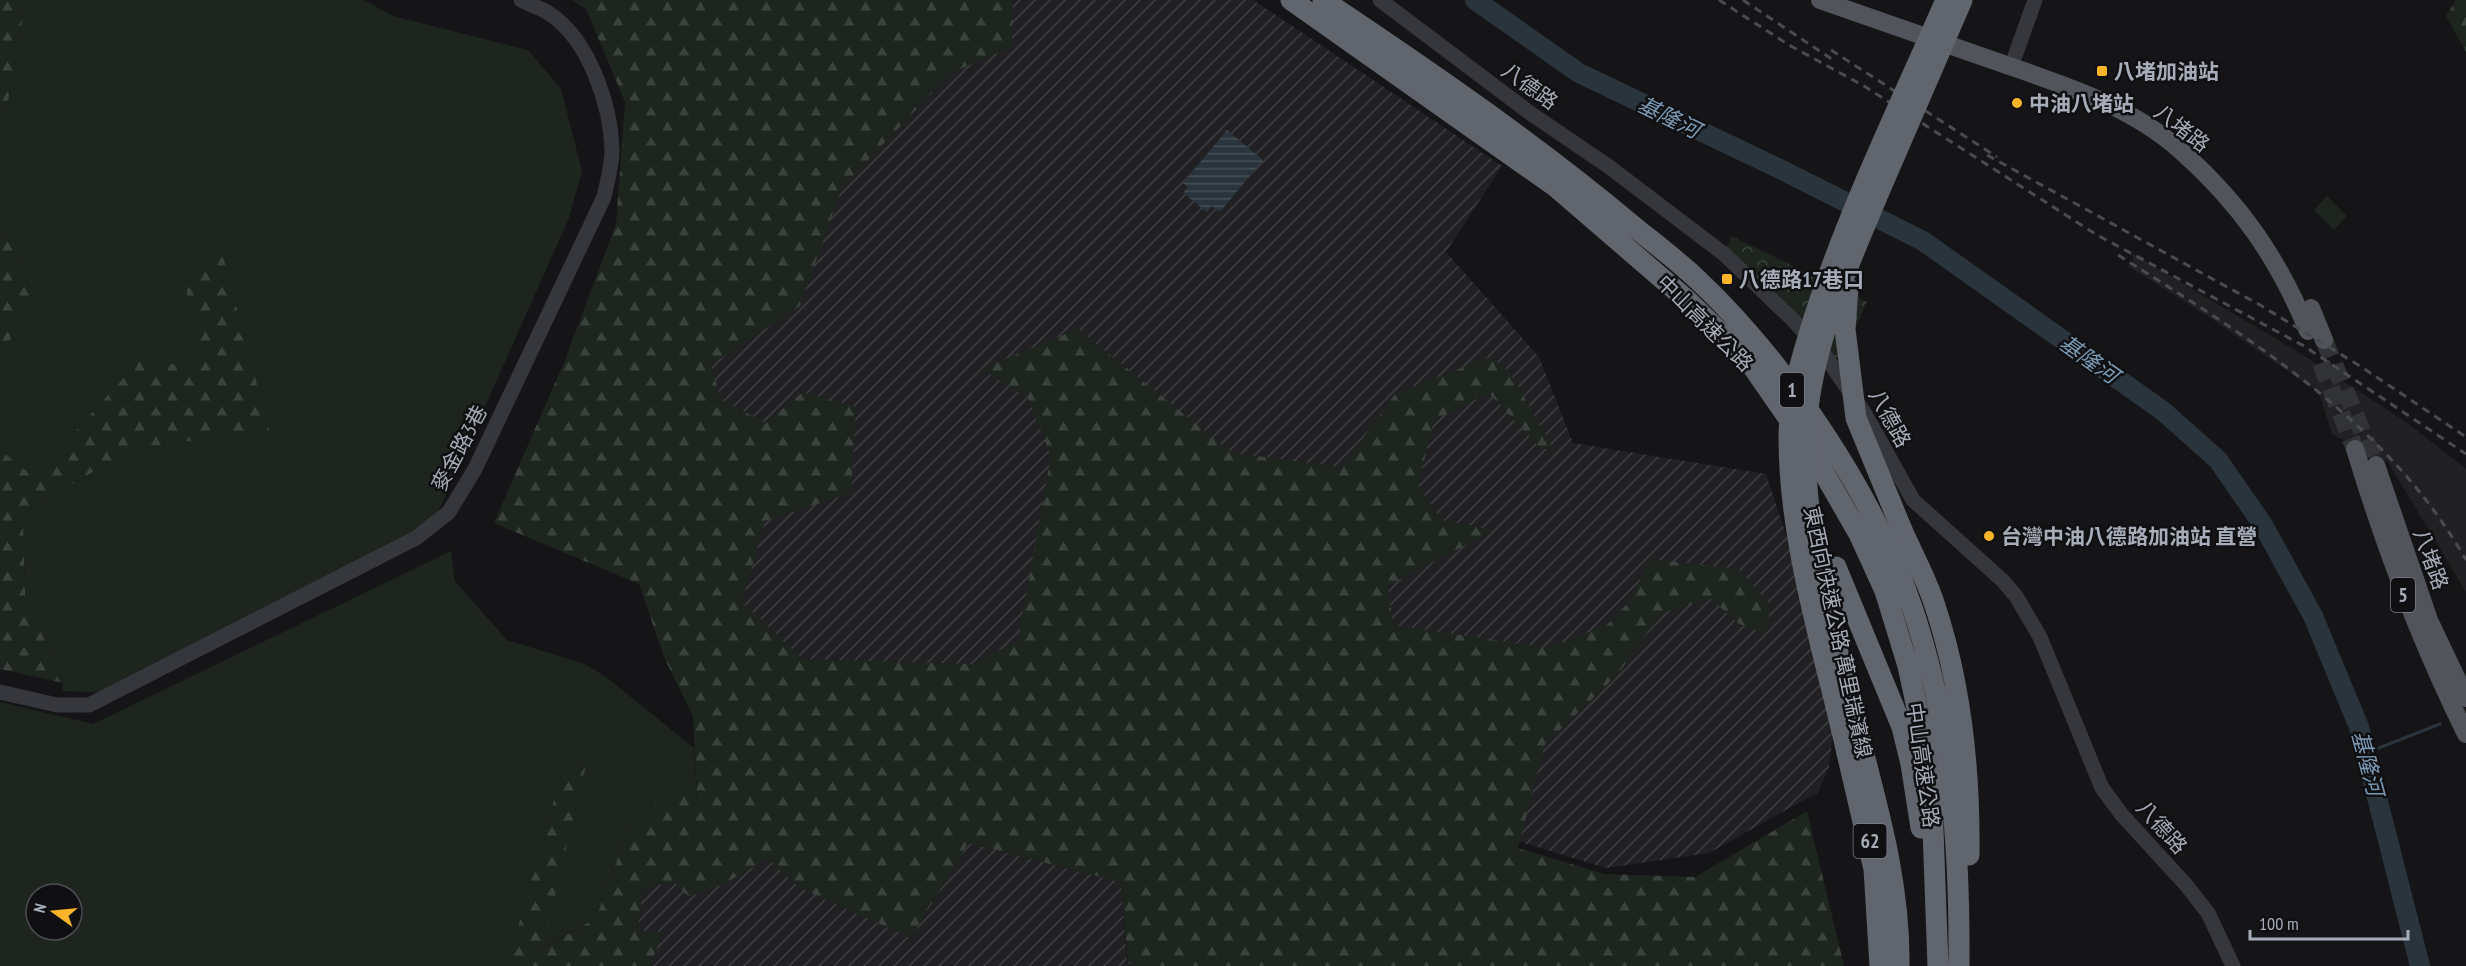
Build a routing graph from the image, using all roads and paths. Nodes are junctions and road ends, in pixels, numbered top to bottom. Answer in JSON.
{"nodes":[{"id":1,"x":521,"y":0,"type":"edge"},
{"id":2,"x":1291,"y":0,"type":"edge"},
{"id":3,"x":1323,"y":0,"type":"edge"},
{"id":4,"x":1380,"y":0,"type":"edge"},
{"id":5,"x":1820,"y":0,"type":"edge"},
{"id":6,"x":1856,"y":0,"type":"edge"},
{"id":7,"x":1946,"y":0,"type":"edge"},
{"id":8,"x":1955,"y":0,"type":"edge"},
{"id":9,"x":1962,"y":0,"type":"edge"},
{"id":10,"x":1969,"y":0,"type":"edge"},
{"id":11,"x":2035,"y":0,"type":"edge"},
{"id":12,"x":2015,"y":56,"type":"junction"},
{"id":13,"x":2308,"y":331,"type":"tunnel mouth"},
{"id":14,"x":2324,"y":340,"type":"tunnel mouth"},
{"id":15,"x":2355,"y":449,"type":"tunnel mouth"},
{"id":16,"x":2376,"y":465,"type":"tunnel mouth"},
{"id":17,"x":0,"y":692,"type":"edge"},
{"id":18,"x":2466,"y":698,"type":"edge"},
{"id":19,"x":2466,"y":734,"type":"edge"},
{"id":20,"x":1855,"y":752,"type":"junction"},
{"id":21,"x":1889,"y":927,"type":"junction"},
{"id":22,"x":1880,"y":966,"type":"edge"},
{"id":23,"x":1899,"y":966,"type":"edge"},
{"id":24,"x":1934,"y":966,"type":"edge"},
{"id":25,"x":1938,"y":966,"type":"edge"},
{"id":26,"x":1960,"y":966,"type":"edge"},
{"id":27,"x":2233,"y":966,"type":"edge"}],
"edges":[{"from":1,"to":17,"type":"street","name":"麥金路3巷"},
{"from":2,"to":25,"type":"highway","name":"中山高速公路","number":"1"},
{"from":3,"to":26,"type":"highway","name":"中山高速公路","number":"1"},
{"from":4,"to":27,"type":"street","name":"八德路"},
{"from":5,"to":13,"type":"main road","name":"八堵路"},
{"from":6,"to":12,"type":"main road","name":"八堵路"},
{"from":7,"to":20,"type":"highway","name":"東西向快速公路 萬里瑞濱線","number":"62","bridge":true},
{"from":8,"to":24,"type":"highway","bridge":true},
{"from":9,"to":20,"type":"highway","name":"東西向快速公路 萬里瑞濱線","number":"62","bridge":true},
{"from":10,"to":26,"type":"highway","bridge":true},
{"from":11,"to":12,"type":"street"},
{"from":12,"to":14,"type":"main road","name":"八堵路"},
{"from":15,"to":19,"type":"main road","name":"八堵路","number":"5"},
{"from":16,"to":18,"type":"main road","name":"八堵路","number":"5"},
{"from":20,"to":21,"type":"highway","name":"東西向快速公路 萬里瑞濱線","number":"62"},
{"from":21,"to":22,"type":"highway","name":"東西向快速公路 萬里瑞濱線","number":"62"},
{"from":21,"to":23,"type":"highway","name":"東西向快速公路 萬里瑞濱線","number":"62"}]}
